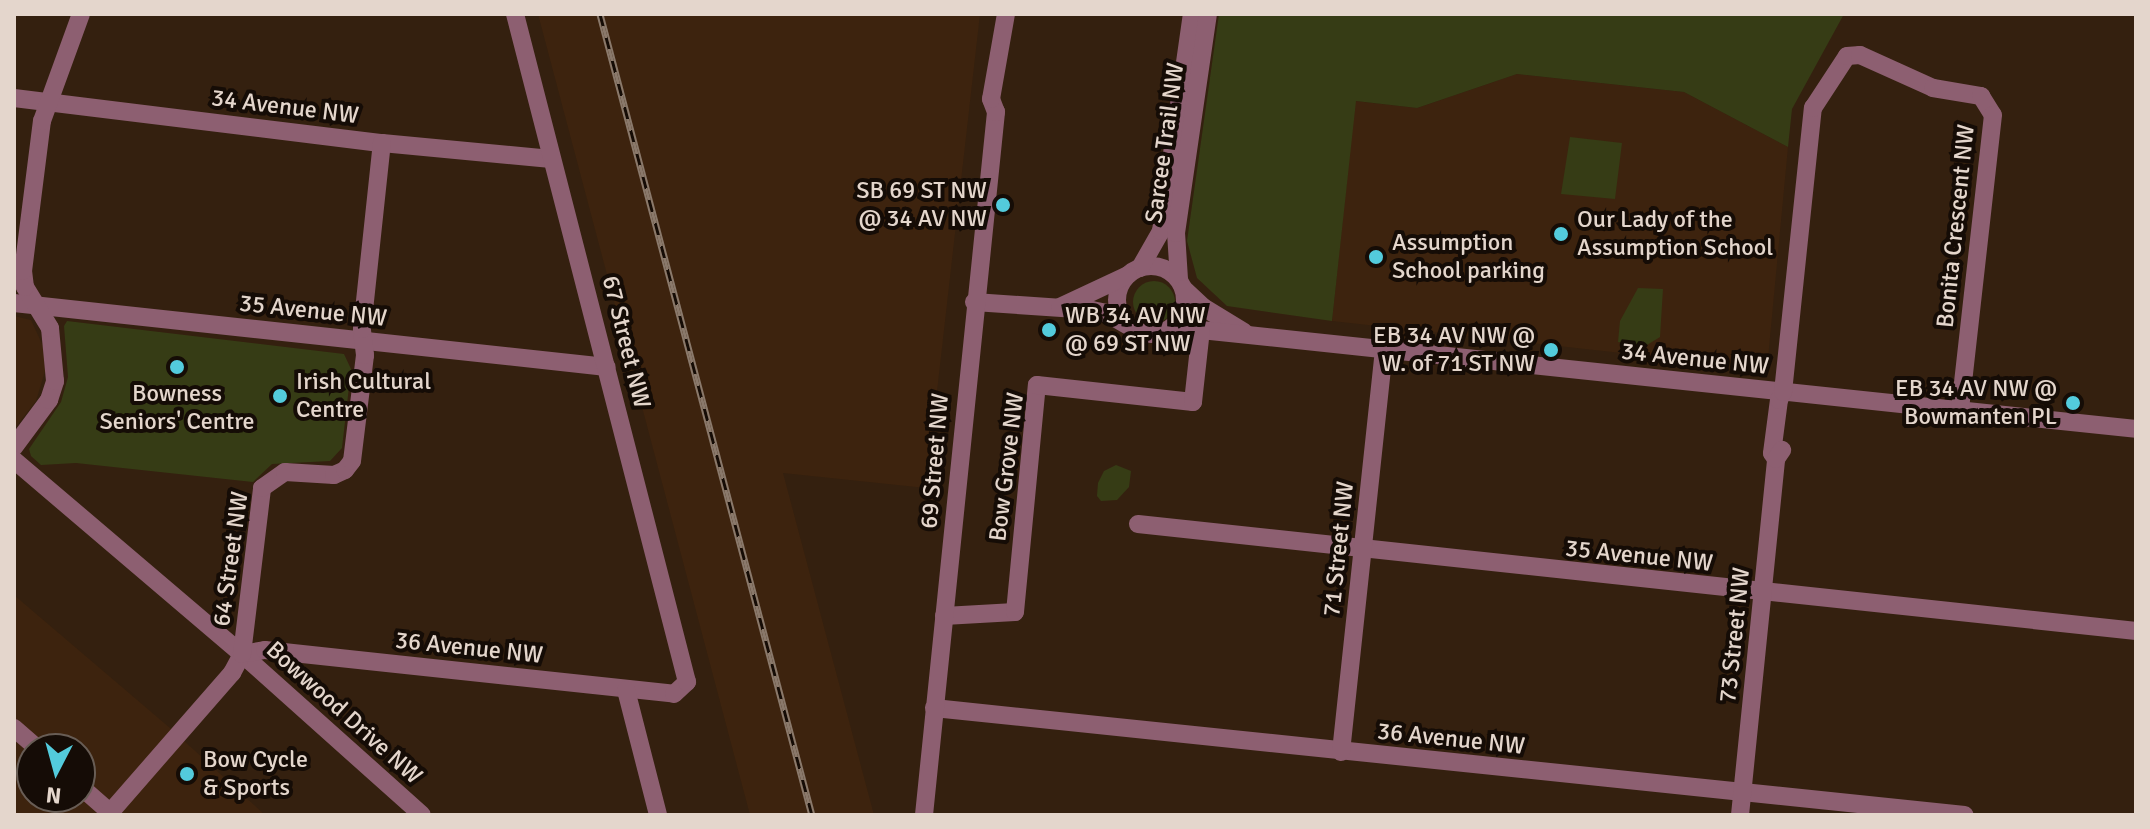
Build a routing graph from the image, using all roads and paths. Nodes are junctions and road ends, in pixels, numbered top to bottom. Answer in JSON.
{"nodes":[{"id":1,"x":81,"y":14,"type":"edge"},
{"id":2,"x":515,"y":14,"type":"edge"},
{"id":3,"x":1006,"y":14,"type":"edge"},
{"id":4,"x":1192,"y":14,"type":"edge"},
{"id":5,"x":1208,"y":14,"type":"edge"},
{"id":6,"x":1847,"y":56,"type":"joint"},
{"id":7,"x":14,"y":98,"type":"edge"},
{"id":8,"x":52,"y":102,"type":"junction"},
{"id":9,"x":382,"y":143,"type":"junction"},
{"id":10,"x":551,"y":159,"type":"junction"},
{"id":11,"x":1135,"y":270,"type":"junction"},
{"id":12,"x":1181,"y":284,"type":"junction"},
{"id":13,"x":974,"y":302,"type":"junction"},
{"id":14,"x":14,"y":303,"type":"edge"},
{"id":15,"x":36,"y":305,"type":"junction"},
{"id":16,"x":1060,"y":307,"type":"junction"},
{"id":17,"x":1132,"y":328,"type":"junction"},
{"id":18,"x":1201,"y":330,"type":"junction"},
{"id":19,"x":1162,"y":332,"type":"junction"},
{"id":20,"x":1250,"y":335,"type":"junction"},
{"id":21,"x":363,"y":340,"type":"junction"},
{"id":22,"x":1384,"y":351,"type":"junction"},
{"id":23,"x":607,"y":367,"type":"junction"},
{"id":24,"x":1783,"y":392,"type":"junction"},
{"id":25,"x":1960,"y":410,"type":"junction"},
{"id":26,"x":2136,"y":429,"type":"edge"},
{"id":27,"x":14,"y":447,"type":"edge"},
{"id":28,"x":14,"y":460,"type":"edge"},
{"id":29,"x":1138,"y":524,"type":"dead end"},
{"id":30,"x":1363,"y":551,"type":"junction"},
{"id":31,"x":1764,"y":593,"type":"junction"},
{"id":32,"x":944,"y":616,"type":"junction"},
{"id":33,"x":2136,"y":631,"type":"edge"},
{"id":34,"x":242,"y":654,"type":"junction"},
{"id":35,"x":687,"y":682,"type":"joint"},
{"id":36,"x":626,"y":690,"type":"junction"},
{"id":37,"x":934,"y":708,"type":"junction"},
{"id":38,"x":1341,"y":752,"type":"junction"},
{"id":39,"x":1743,"y":793,"type":"junction"},
{"id":40,"x":96,"y":800,"type":"edge"},
{"id":41,"x":111,"y":814,"type":"edge"},
{"id":42,"x":422,"y":815,"type":"edge"},
{"id":43,"x":658,"y":815,"type":"edge"},
{"id":44,"x":924,"y":815,"type":"edge"},
{"id":45,"x":1740,"y":815,"type":"edge"},
{"id":46,"x":1964,"y":815,"type":"edge"}],
"edges":[{"from":1,"to":8,"type":"street"},
{"from":2,"to":10,"type":"street","name":"67 Street NW"},
{"from":3,"to":13,"type":"street","name":"69 Street NW"},
{"from":4,"to":11,"type":"street","name":"Sarcee Trail NW"},
{"from":5,"to":12,"type":"street","name":"Sarcee Trail NW"},
{"from":6,"to":24,"type":"street","name":"73 Street NW"},
{"from":6,"to":25,"type":"street","name":"Bonita Crescent NW"},
{"from":7,"to":8,"type":"street","name":"34 Avenue NW"},
{"from":8,"to":9,"type":"street","name":"34 Avenue NW"},
{"from":8,"to":15,"type":"street"},
{"from":9,"to":10,"type":"street","name":"34 Avenue NW"},
{"from":9,"to":21,"type":"street","name":"64 Street NW"},
{"from":10,"to":23,"type":"street","name":"67 Street NW"},
{"from":11,"to":12,"type":"street"},
{"from":11,"to":16,"type":"street"},
{"from":11,"to":17,"type":"street"},
{"from":12,"to":19,"type":"street"},
{"from":12,"to":20,"type":"street","name":"34 Avenue NW"},
{"from":13,"to":16,"type":"street"},
{"from":13,"to":32,"type":"street","name":"69 Street NW"},
{"from":14,"to":15,"type":"street","name":"35 Avenue NW"},
{"from":15,"to":21,"type":"street","name":"35 Avenue NW"},
{"from":15,"to":27,"type":"street"},
{"from":16,"to":17,"type":"street"},
{"from":17,"to":19,"type":"street"},
{"from":18,"to":19,"type":"street","name":"34 Avenue NW"},
{"from":18,"to":20,"type":"street","name":"34 Avenue NW"},
{"from":18,"to":32,"type":"street","name":"Bow Grove NW"},
{"from":20,"to":22,"type":"street","name":"34 Avenue NW"},
{"from":21,"to":23,"type":"street","name":"35 Avenue NW"},
{"from":21,"to":34,"type":"street","name":"64 Street NW"},
{"from":22,"to":24,"type":"street","name":"34 Avenue NW"},
{"from":22,"to":30,"type":"street","name":"71 Street NW"},
{"from":23,"to":35,"type":"street","name":"67 Street NW"},
{"from":24,"to":25,"type":"street","name":"34 Avenue NW"},
{"from":24,"to":31,"type":"street","name":"73 Street NW"},
{"from":25,"to":26,"type":"street","name":"34 Avenue NW"},
{"from":28,"to":34,"type":"street","name":"Bowwood Drive NW"},
{"from":29,"to":30,"type":"street","name":"35 Avenue NW"},
{"from":30,"to":31,"type":"street","name":"35 Avenue NW"},
{"from":30,"to":38,"type":"street","name":"71 Street NW"},
{"from":31,"to":33,"type":"street","name":"35 Avenue NW"},
{"from":31,"to":39,"type":"street","name":"73 Street NW"},
{"from":32,"to":37,"type":"street","name":"69 Street NW"},
{"from":34,"to":36,"type":"street","name":"36 Avenue NW"},
{"from":34,"to":41,"type":"street","name":"64 Street NW"},
{"from":34,"to":42,"type":"street","name":"Bowwood Drive NW"},
{"from":35,"to":36,"type":"street","name":"36 Avenue NW"},
{"from":36,"to":43,"type":"street"},
{"from":37,"to":38,"type":"street","name":"36 Avenue NW"},
{"from":37,"to":44,"type":"street","name":"69 Street NW"},
{"from":38,"to":39,"type":"street","name":"36 Avenue NW"},
{"from":39,"to":45,"type":"street","name":"73 Street NW"},
{"from":39,"to":46,"type":"street","name":"36 Avenue NW"},
{"from":40,"to":41,"type":"street"}]}
